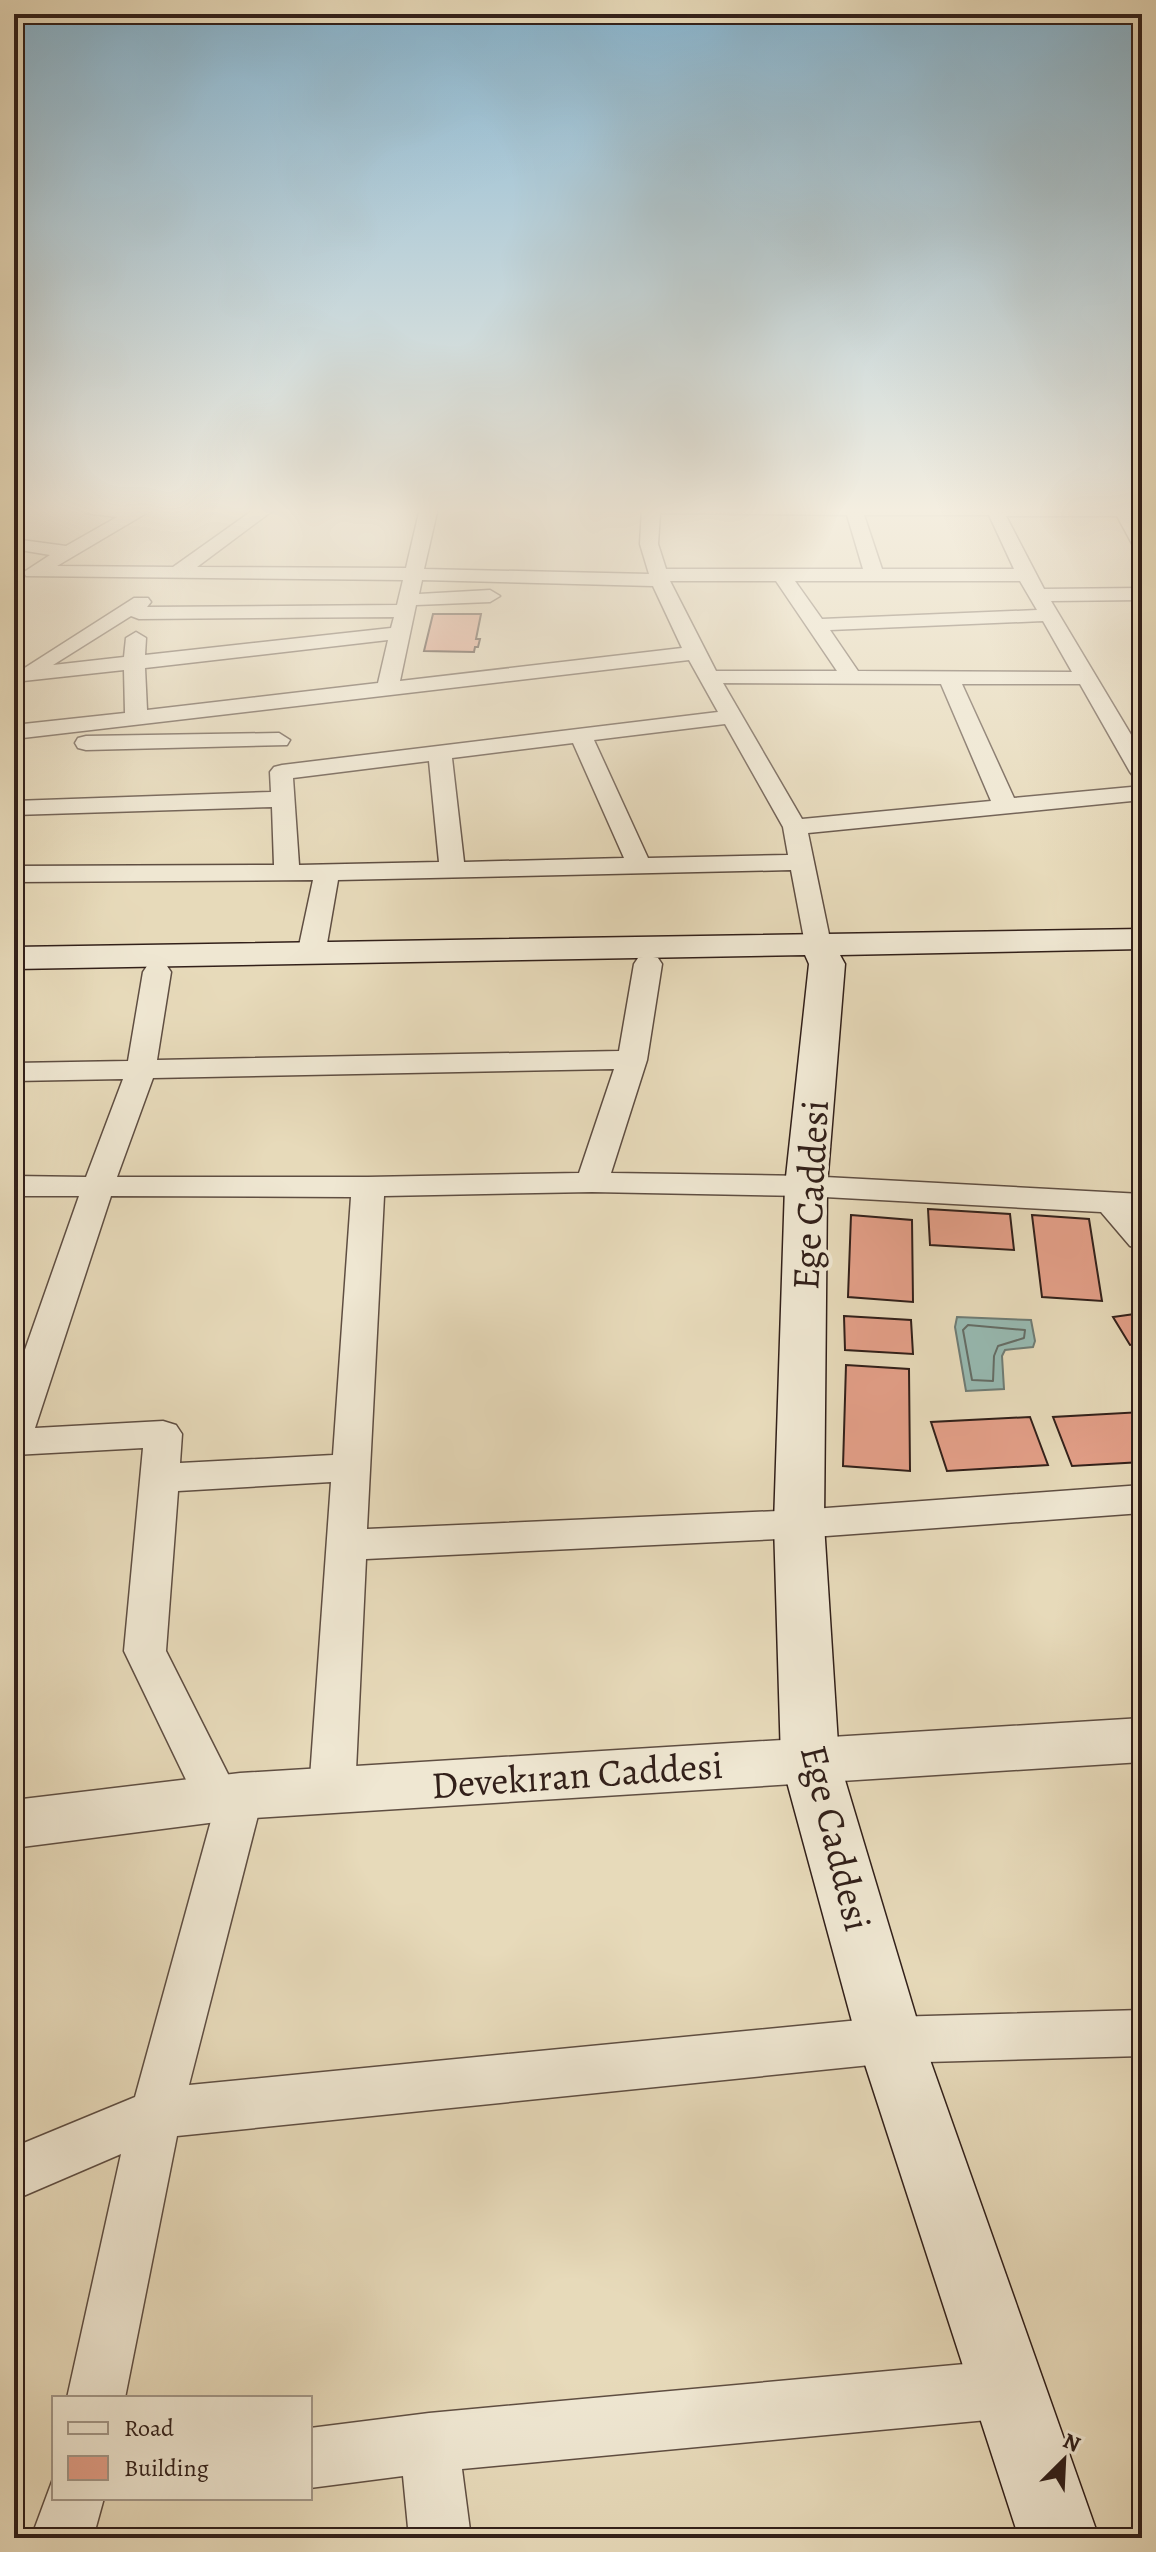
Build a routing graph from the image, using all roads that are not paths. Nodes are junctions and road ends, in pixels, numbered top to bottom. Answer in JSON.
{"nodes":[{"id":1,"x":105,"y":627,"type":"edge"},
{"id":2,"x":138,"y":627,"type":"edge"},
{"id":3,"x":400,"y":627,"type":"edge"},
{"id":4,"x":683,"y":627,"type":"edge"},
{"id":5,"x":819,"y":627,"type":"edge"},
{"id":6,"x":1057,"y":627,"type":"edge"},
{"id":7,"x":399,"y":633,"type":"junction"},
{"id":8,"x":695,"y":653,"type":"junction"},
{"id":9,"x":134,"y":661,"type":"junction"},
{"id":10,"x":18,"y":675,"type":"edge"},
{"id":11,"x":709,"y":677,"type":"junction"},
{"id":12,"x":852,"y":677,"type":"junction"},
{"id":13,"x":949,"y":678,"type":"junction"},
{"id":14,"x":1087,"y":678,"type":"junction"},
{"id":15,"x":387,"y":689,"type":"junction"},
{"id":16,"x":276,"y":701,"type":"junction"},
{"id":17,"x":731,"y":717,"type":"junction"},
{"id":18,"x":136,"y":718,"type":"junction"},
{"id":19,"x":14,"y":732,"type":"edge"},
{"id":20,"x":1119,"y":732,"type":"junction"},
{"id":21,"x":1142,"y":732,"type":"edge"},
{"id":22,"x":581,"y":736,"type":"junction"},
{"id":23,"x":279,"y":740,"type":"junction"},
{"id":24,"x":14,"y":746,"type":"edge"},
{"id":25,"x":440,"y":754,"type":"junction"},
{"id":26,"x":282,"y":772,"type":"junction"},
{"id":27,"x":1142,"y":772,"type":"edge"},
{"id":28,"x":1142,"y":793,"type":"edge"},
{"id":29,"x":285,"y":799,"type":"junction"},
{"id":30,"x":1005,"y":806,"type":"junction"},
{"id":31,"x":14,"y":808,"type":"edge"},
{"id":32,"x":795,"y":827,"type":"junction"},
{"id":33,"x":803,"y":862,"type":"junction"},
{"id":34,"x":640,"y":867,"type":"junction"},
{"id":35,"x":452,"y":869,"type":"junction"},
{"id":36,"x":327,"y":872,"type":"junction"},
{"id":37,"x":287,"y":873,"type":"junction"},
{"id":38,"x":14,"y":874,"type":"edge"},
{"id":39,"x":1142,"y":939,"type":"edge"},
{"id":40,"x":823,"y":954,"type":"junction"},
{"id":41,"x":311,"y":955,"type":"junction"},
{"id":42,"x":1142,"y":957,"type":"edge"},
{"id":43,"x":14,"y":958,"type":"edge"},
{"id":44,"x":648,"y":964,"type":"junction"},
{"id":45,"x":157,"y":972,"type":"junction"},
{"id":46,"x":14,"y":974,"type":"edge"},
{"id":47,"x":632,"y":1060,"type":"junction"},
{"id":48,"x":141,"y":1071,"type":"junction"},
{"id":49,"x":14,"y":1072,"type":"edge"},
{"id":50,"x":592,"y":1182,"type":"junction"},
{"id":51,"x":14,"y":1186,"type":"edge"},
{"id":52,"x":98,"y":1186,"type":"junction"},
{"id":53,"x":806,"y":1186,"type":"junction"},
{"id":54,"x":368,"y":1187,"type":"junction"},
{"id":55,"x":1126,"y":1203,"type":"edge"},
{"id":56,"x":1142,"y":1239,"type":"edge"},
{"id":57,"x":14,"y":1435,"type":"edge"},
{"id":58,"x":14,"y":1442,"type":"edge"},
{"id":59,"x":351,"y":1468,"type":"junction"},
{"id":60,"x":159,"y":1478,"type":"junction"},
{"id":61,"x":1142,"y":1499,"type":"edge"},
{"id":62,"x":799,"y":1524,"type":"junction"},
{"id":63,"x":347,"y":1545,"type":"junction"},
{"id":64,"x":1142,"y":1740,"type":"edge"},
{"id":65,"x":810,"y":1760,"type":"junction"},
{"id":66,"x":332,"y":1792,"type":"junction"},
{"id":67,"x":229,"y":1798,"type":"junction"},
{"id":68,"x":14,"y":1824,"type":"edge"},
{"id":69,"x":1142,"y":2033,"type":"edge"},
{"id":70,"x":890,"y":2040,"type":"junction"},
{"id":71,"x":156,"y":2113,"type":"junction"},
{"id":72,"x":14,"y":2174,"type":"edge"},
{"id":73,"x":1009,"y":2389,"type":"junction"},
{"id":74,"x":96,"y":2396,"type":"edge"},
{"id":75,"x":429,"y":2443,"type":"junction"},
{"id":76,"x":312,"y":2458,"type":"edge"},
{"id":77,"x":73,"y":2500,"type":"edge"},
{"id":78,"x":62,"y":2538,"type":"edge"},
{"id":79,"x":440,"y":2538,"type":"edge"},
{"id":80,"x":1059,"y":2538,"type":"edge"}],
"edges":[{"from":1,"to":10,"type":"street"},
{"from":2,"to":9,"type":"street"},
{"from":3,"to":7,"type":"street"},
{"from":4,"to":8,"type":"street"},
{"from":5,"to":12,"type":"street"},
{"from":6,"to":14,"type":"street"},
{"from":7,"to":9,"type":"street"},
{"from":7,"to":15,"type":"street"},
{"from":8,"to":11,"type":"street"},
{"from":8,"to":15,"type":"street"},
{"from":9,"to":10,"type":"street"},
{"from":9,"to":18,"type":"street"},
{"from":11,"to":12,"type":"street"},
{"from":11,"to":17,"type":"street"},
{"from":12,"to":13,"type":"street"},
{"from":13,"to":14,"type":"street"},
{"from":13,"to":30,"type":"street"},
{"from":14,"to":20,"type":"street"},
{"from":15,"to":16,"type":"street"},
{"from":16,"to":18,"type":"street"},
{"from":16,"to":23,"type":"street"},
{"from":17,"to":22,"type":"street"},
{"from":17,"to":32,"type":"street"},
{"from":18,"to":19,"type":"street"},
{"from":20,"to":21,"type":"street"},
{"from":20,"to":27,"type":"street"},
{"from":22,"to":25,"type":"street"},
{"from":22,"to":34,"type":"street"},
{"from":23,"to":24,"type":"street"},
{"from":23,"to":26,"type":"street"},
{"from":25,"to":26,"type":"street"},
{"from":25,"to":35,"type":"street"},
{"from":26,"to":29,"type":"street"},
{"from":28,"to":30,"type":"street"},
{"from":29,"to":31,"type":"street"},
{"from":29,"to":37,"type":"street"},
{"from":30,"to":32,"type":"street"},
{"from":32,"to":33,"type":"street"},
{"from":33,"to":34,"type":"street"},
{"from":33,"to":40,"type":"street"},
{"from":34,"to":35,"type":"street"},
{"from":35,"to":36,"type":"street"},
{"from":36,"to":37,"type":"street"},
{"from":36,"to":41,"type":"street"},
{"from":37,"to":38,"type":"street"},
{"from":39,"to":40,"type":"main road"},
{"from":40,"to":41,"type":"main road"},
{"from":40,"to":42,"type":"main road"},
{"from":40,"to":44,"type":"main road"},
{"from":40,"to":53,"type":"main road","name":"Ege Caddesi"},
{"from":41,"to":43,"type":"main road"},
{"from":44,"to":45,"type":"main road"},
{"from":44,"to":47,"type":"street"},
{"from":45,"to":46,"type":"main road"},
{"from":45,"to":48,"type":"street"},
{"from":47,"to":48,"type":"street"},
{"from":47,"to":50,"type":"street"},
{"from":48,"to":49,"type":"street"},
{"from":48,"to":52,"type":"street"},
{"from":50,"to":53,"type":"street"},
{"from":50,"to":54,"type":"street"},
{"from":51,"to":52,"type":"street"},
{"from":52,"to":54,"type":"street"},
{"from":52,"to":57,"type":"street"},
{"from":53,"to":55,"type":"street"},
{"from":53,"to":62,"type":"main road","name":"Ege Caddesi"},
{"from":54,"to":59,"type":"street"},
{"from":55,"to":56,"type":"street"},
{"from":58,"to":60,"type":"street"},
{"from":59,"to":60,"type":"street"},
{"from":59,"to":63,"type":"street"},
{"from":60,"to":67,"type":"street"},
{"from":61,"to":62,"type":"street"},
{"from":62,"to":63,"type":"street"},
{"from":62,"to":65,"type":"main road","name":"Ege Caddesi"},
{"from":63,"to":66,"type":"street"},
{"from":64,"to":65,"type":"street","name":"Devekıran Caddesi"},
{"from":65,"to":66,"type":"street","name":"Devekıran Caddesi"},
{"from":65,"to":70,"type":"main road","name":"Ege Caddesi"},
{"from":66,"to":67,"type":"street","name":"Devekıran Caddesi"},
{"from":67,"to":68,"type":"street","name":"Devekıran Caddesi"},
{"from":67,"to":71,"type":"street"},
{"from":69,"to":70,"type":"street"},
{"from":70,"to":71,"type":"street"},
{"from":70,"to":73,"type":"main road","name":"Ege Caddesi"},
{"from":71,"to":72,"type":"street"},
{"from":71,"to":74,"type":"street"},
{"from":73,"to":75,"type":"street"},
{"from":73,"to":80,"type":"main road","name":"Ege Caddesi"},
{"from":75,"to":76,"type":"street"},
{"from":75,"to":79,"type":"street"},
{"from":77,"to":78,"type":"street"}]}
